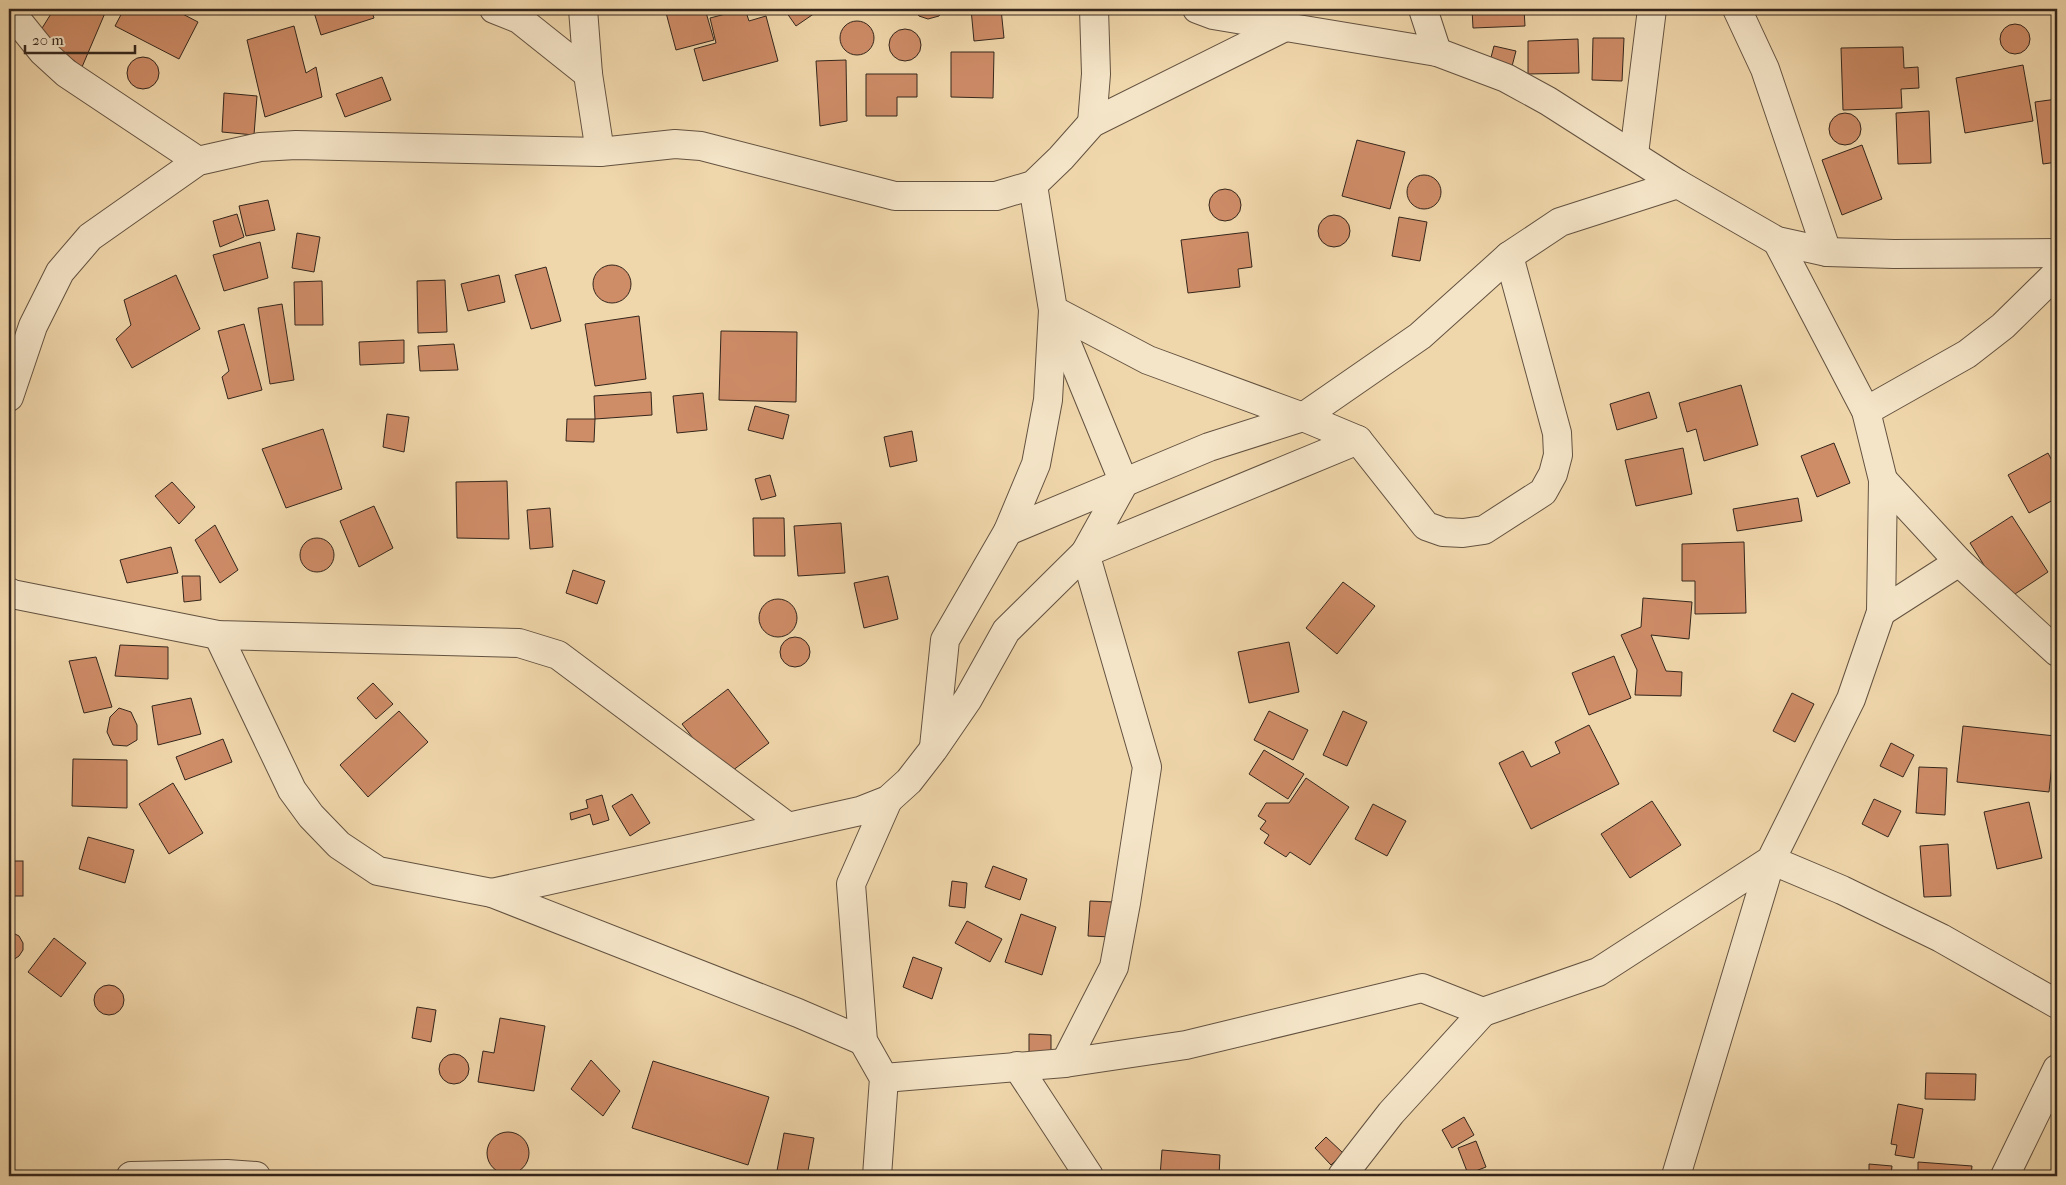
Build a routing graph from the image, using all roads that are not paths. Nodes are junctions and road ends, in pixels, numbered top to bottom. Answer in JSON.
{"nodes":[{"id":1,"x":494,"y":9,"type":"edge"},
{"id":2,"x":582,"y":9,"type":"edge"},
{"id":3,"x":1094,"y":9,"type":"edge"},
{"id":4,"x":1197,"y":9,"type":"edge"},
{"id":5,"x":1423,"y":9,"type":"edge"},
{"id":6,"x":1652,"y":9,"type":"edge"},
{"id":7,"x":1737,"y":9,"type":"edge"},
{"id":8,"x":9,"y":10,"type":"edge"},
{"id":9,"x":1286,"y":26,"type":"junction"},
{"id":10,"x":1437,"y":52,"type":"junction"},
{"id":11,"x":588,"y":74,"type":"junction"},
{"id":12,"x":1092,"y":123,"type":"junction"},
{"id":13,"x":600,"y":152,"type":"junction"},
{"id":14,"x":1634,"y":154,"type":"junction"},
{"id":15,"x":198,"y":161,"type":"junction"},
{"id":16,"x":1678,"y":184,"type":"junction"},
{"id":17,"x":1033,"y":185,"type":"junction"},
{"id":18,"x":1778,"y":241,"type":"junction"},
{"id":19,"x":1827,"y":252,"type":"junction"},
{"id":20,"x":2057,"y":253,"type":"edge"},
{"id":21,"x":1509,"y":256,"type":"junction"},
{"id":22,"x":2057,"y":273,"type":"edge"},
{"id":23,"x":1053,"y":310,"type":"junction"},
{"id":24,"x":9,"y":397,"type":"edge"},
{"id":25,"x":1866,"y":411,"type":"junction"},
{"id":26,"x":1304,"y":417,"type":"junction"},
{"id":27,"x":1358,"y":440,"type":"junction"},
{"id":28,"x":1883,"y":480,"type":"junction"},
{"id":29,"x":1124,"y":483,"type":"junction"},
{"id":30,"x":1008,"y":531,"type":"junction"},
{"id":31,"x":1085,"y":554,"type":"junction"},
{"id":32,"x":1959,"y":562,"type":"junction"},
{"id":33,"x":9,"y":592,"type":"edge"},
{"id":34,"x":1881,"y":612,"type":"junction"},
{"id":35,"x":2044,"y":627,"type":"edge"},
{"id":36,"x":218,"y":635,"type":"junction"},
{"id":37,"x":2057,"y":652,"type":"edge"},
{"id":38,"x":934,"y":750,"type":"junction"},
{"id":39,"x":888,"y":800,"type":"junction"},
{"id":40,"x":788,"y":827,"type":"junction"},
{"id":41,"x":1771,"y":860,"type":"junction"},
{"id":42,"x":492,"y":893,"type":"junction"},
{"id":43,"x":2057,"y":1004,"type":"edge"},
{"id":44,"x":1483,"y":1012,"type":"junction"},
{"id":45,"x":863,"y":1041,"type":"junction"},
{"id":46,"x":1065,"y":1064,"type":"junction"},
{"id":47,"x":1017,"y":1066,"type":"junction"},
{"id":48,"x":2057,"y":1069,"type":"edge"},
{"id":49,"x":884,"y":1078,"type":"junction"},
{"id":50,"x":131,"y":1176,"type":"edge"},
{"id":51,"x":256,"y":1176,"type":"edge"},
{"id":52,"x":877,"y":1176,"type":"edge"},
{"id":53,"x":1089,"y":1176,"type":"edge"},
{"id":54,"x":1342,"y":1176,"type":"edge"},
{"id":55,"x":1676,"y":1176,"type":"edge"},
{"id":56,"x":2005,"y":1176,"type":"edge"}],
"edges":[{"from":1,"to":11,"type":"street"},
{"from":2,"to":11,"type":"street"},
{"from":3,"to":12,"type":"street"},
{"from":4,"to":9,"type":"street"},
{"from":5,"to":10,"type":"street"},
{"from":6,"to":14,"type":"street"},
{"from":7,"to":19,"type":"street"},
{"from":8,"to":15,"type":"street"},
{"from":9,"to":10,"type":"street"},
{"from":9,"to":12,"type":"street"},
{"from":10,"to":14,"type":"street"},
{"from":11,"to":13,"type":"street"},
{"from":12,"to":17,"type":"street"},
{"from":13,"to":15,"type":"street"},
{"from":13,"to":17,"type":"street"},
{"from":14,"to":16,"type":"street"},
{"from":15,"to":24,"type":"street"},
{"from":16,"to":18,"type":"street"},
{"from":16,"to":21,"type":"street"},
{"from":17,"to":23,"type":"street"},
{"from":18,"to":19,"type":"street"},
{"from":18,"to":25,"type":"street"},
{"from":19,"to":20,"type":"street"},
{"from":21,"to":26,"type":"street"},
{"from":21,"to":27,"type":"street"},
{"from":22,"to":25,"type":"street"},
{"from":23,"to":26,"type":"street"},
{"from":23,"to":29,"type":"street"},
{"from":23,"to":30,"type":"street"},
{"from":25,"to":28,"type":"street"},
{"from":26,"to":27,"type":"street"},
{"from":26,"to":29,"type":"street"},
{"from":27,"to":31,"type":"street"},
{"from":28,"to":32,"type":"street"},
{"from":28,"to":34,"type":"street"},
{"from":29,"to":30,"type":"street"},
{"from":29,"to":31,"type":"street"},
{"from":30,"to":38,"type":"street"},
{"from":31,"to":38,"type":"street"},
{"from":31,"to":46,"type":"street"},
{"from":32,"to":34,"type":"street"},
{"from":32,"to":35,"type":"street"},
{"from":33,"to":36,"type":"street"},
{"from":34,"to":41,"type":"street"},
{"from":35,"to":37,"type":"street"},
{"from":36,"to":40,"type":"street"},
{"from":36,"to":42,"type":"street"},
{"from":38,"to":39,"type":"street"},
{"from":39,"to":40,"type":"street"},
{"from":39,"to":45,"type":"street"},
{"from":40,"to":42,"type":"street"},
{"from":41,"to":43,"type":"street"},
{"from":41,"to":44,"type":"street"},
{"from":41,"to":55,"type":"street"},
{"from":42,"to":45,"type":"street"},
{"from":44,"to":46,"type":"street"},
{"from":44,"to":54,"type":"street"},
{"from":45,"to":49,"type":"street"},
{"from":46,"to":47,"type":"street"},
{"from":47,"to":49,"type":"street"},
{"from":47,"to":53,"type":"street"},
{"from":48,"to":56,"type":"street"},
{"from":49,"to":52,"type":"street"},
{"from":50,"to":51,"type":"street"}]}
